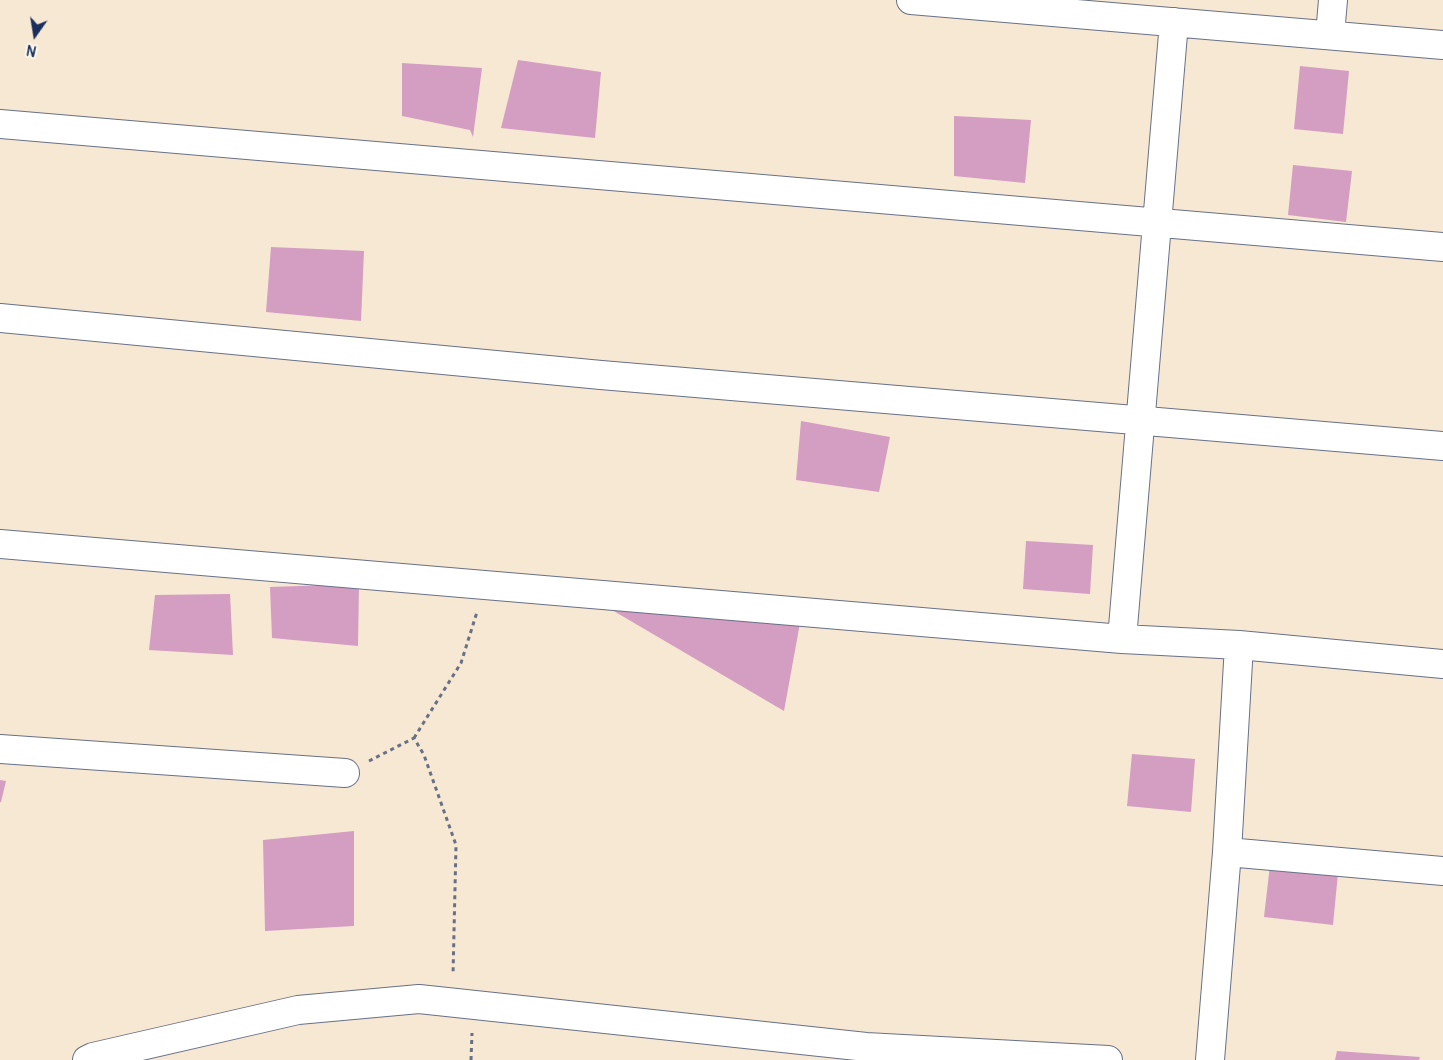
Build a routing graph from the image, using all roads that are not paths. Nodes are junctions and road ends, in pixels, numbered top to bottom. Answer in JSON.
{"nodes":[{"id":1,"x":911,"y":0,"type":"edge"},
{"id":2,"x":1333,"y":0,"type":"edge"},
{"id":3,"x":1174,"y":22,"type":"junction"},
{"id":4,"x":1330,"y":36,"type":"junction"},
{"id":5,"x":1443,"y":45,"type":"edge"},
{"id":6,"x":0,"y":124,"type":"edge"},
{"id":7,"x":1157,"y":223,"type":"junction"},
{"id":8,"x":1443,"y":247,"type":"edge"},
{"id":9,"x":0,"y":318,"type":"edge"},
{"id":10,"x":1140,"y":420,"type":"junction"},
{"id":11,"x":1443,"y":446,"type":"edge"},
{"id":12,"x":0,"y":544,"type":"edge"},
{"id":13,"x":1122,"y":639,"type":"junction"},
{"id":14,"x":1239,"y":645,"type":"junction"},
{"id":15,"x":1443,"y":664,"type":"edge"},
{"id":16,"x":0,"y":749,"type":"edge"},
{"id":17,"x":345,"y":773,"type":"road end"},
{"id":18,"x":1227,"y":852,"type":"junction"},
{"id":19,"x":1443,"y":871,"type":"edge"},
{"id":20,"x":867,"y":1053,"type":"edge"},
{"id":21,"x":87,"y":1060,"type":"edge"},
{"id":22,"x":1108,"y":1060,"type":"edge"},
{"id":23,"x":1210,"y":1060,"type":"edge"}],
"edges":[{"from":1,"to":3,"type":"street"},
{"from":2,"to":4,"type":"street"},
{"from":3,"to":4,"type":"street"},
{"from":3,"to":7,"type":"street"},
{"from":4,"to":5,"type":"street"},
{"from":6,"to":7,"type":"street"},
{"from":7,"to":8,"type":"street"},
{"from":7,"to":10,"type":"street"},
{"from":9,"to":10,"type":"street"},
{"from":10,"to":11,"type":"street"},
{"from":10,"to":13,"type":"street"},
{"from":12,"to":13,"type":"street"},
{"from":13,"to":14,"type":"street"},
{"from":14,"to":15,"type":"street"},
{"from":14,"to":18,"type":"street"},
{"from":16,"to":17,"type":"street"},
{"from":18,"to":19,"type":"street"},
{"from":18,"to":23,"type":"street"},
{"from":20,"to":21,"type":"street"},
{"from":20,"to":22,"type":"street"}]}
